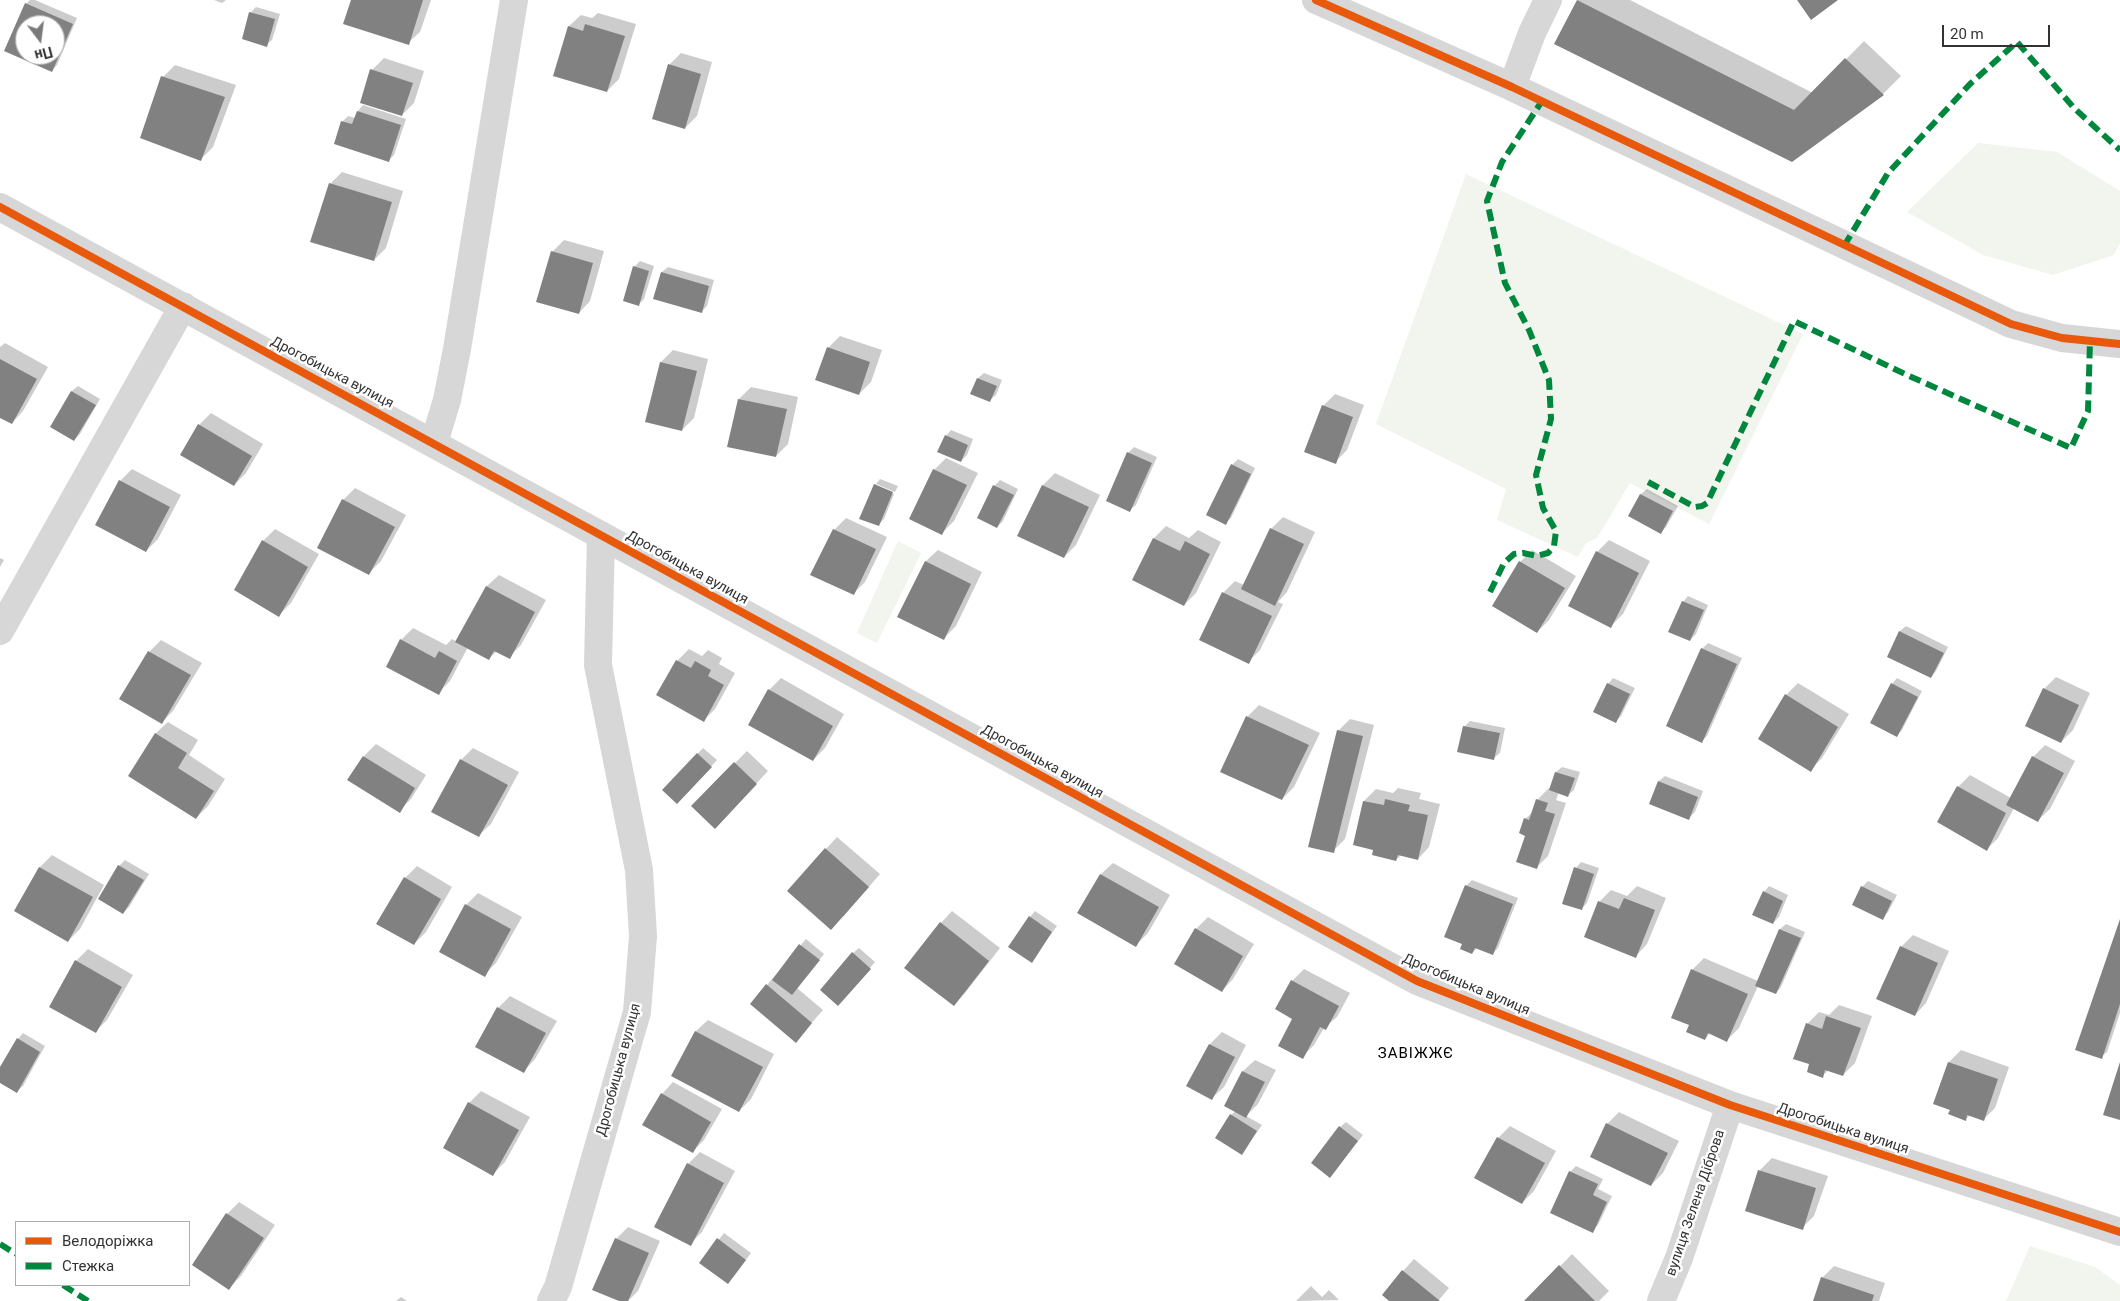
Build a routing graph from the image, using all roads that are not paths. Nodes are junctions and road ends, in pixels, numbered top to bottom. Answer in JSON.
{"nodes":[{"id":1,"x":514,"y":0,"type":"edge"},
{"id":2,"x":1316,"y":0,"type":"edge"},
{"id":3,"x":1548,"y":0,"type":"edge"},
{"id":4,"x":1512,"y":87,"type":"junction"},
{"id":5,"x":0,"y":207,"type":"edge"},
{"id":6,"x":183,"y":306,"type":"junction"},
{"id":7,"x":2120,"y":344,"type":"edge"},
{"id":8,"x":434,"y":443,"type":"junction"},
{"id":9,"x":601,"y":536,"type":"junction"},
{"id":10,"x":0,"y":631,"type":"edge"},
{"id":11,"x":1730,"y":1105,"type":"junction"},
{"id":12,"x":2120,"y":1232,"type":"edge"},
{"id":13,"x":552,"y":1301,"type":"edge"},
{"id":14,"x":1661,"y":1301,"type":"edge"}],
"edges":[{"from":1,"to":8,"type":"street"},
{"from":2,"to":4,"type":"street"},
{"from":3,"to":4,"type":"street"},
{"from":4,"to":7,"type":"street"},
{"from":5,"to":6,"type":"street","name":"Дрогобицька вулиця"},
{"from":6,"to":8,"type":"street","name":"Дрогобицька вулиця"},
{"from":6,"to":10,"type":"street"},
{"from":8,"to":9,"type":"street","name":"Дрогобицька вулиця"},
{"from":9,"to":11,"type":"street","name":"Дрогобицька вулиця"},
{"from":9,"to":13,"type":"street","name":"Дрогобицька вулиця"},
{"from":11,"to":12,"type":"street","name":"Дрогобицька вулиця"},
{"from":11,"to":14,"type":"street","name":"вулиця Зелена Діброва"}]}
